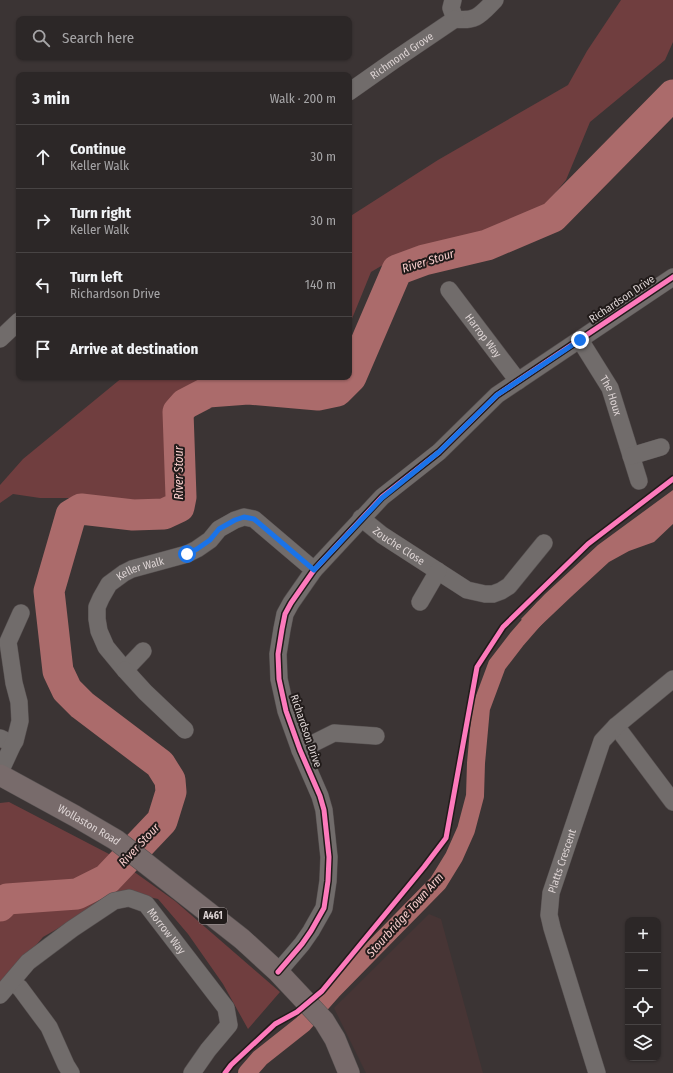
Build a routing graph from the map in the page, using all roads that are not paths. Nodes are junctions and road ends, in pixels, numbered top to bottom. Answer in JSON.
{"nodes":[{"id":1,"x":453,"y":0,"type":"edge"},
{"id":2,"x":495,"y":0,"type":"edge"},
{"id":3,"x":455,"y":19,"type":"junction"},
{"id":4,"x":352,"y":90,"type":"edge"},
{"id":5,"x":673,"y":277,"type":"edge"},
{"id":6,"x":449,"y":290,"type":"dead end"},
{"id":7,"x":16,"y":324,"type":"edge"},
{"id":8,"x":0,"y":339,"type":"edge"},
{"id":9,"x":580,"y":340,"type":"junction"},
{"id":10,"x":518,"y":382,"type":"junction"},
{"id":11,"x":661,"y":446,"type":"dead end"},
{"id":12,"x":631,"y":456,"type":"junction"},
{"id":13,"x":639,"y":481,"type":"dead end"},
{"id":14,"x":361,"y":518,"type":"junction"},
{"id":15,"x":544,"y":543,"type":"dead end"},
{"id":16,"x":314,"y":570,"type":"junction"},
{"id":17,"x":438,"y":571,"type":"junction"},
{"id":18,"x":420,"y":602,"type":"dead end"},
{"id":19,"x":22,"y":613,"type":"dead end"},
{"id":20,"x":143,"y":651,"type":"dead end"},
{"id":21,"x":125,"y":670,"type":"junction"},
{"id":22,"x":673,"y":679,"type":"edge"},
{"id":23,"x":616,"y":726,"type":"junction"},
{"id":24,"x":185,"y":730,"type":"dead end"},
{"id":25,"x":376,"y":736,"type":"dead end"},
{"id":26,"x":6,"y":741,"type":"edge"},
{"id":27,"x":300,"y":750,"type":"junction"},
{"id":28,"x":0,"y":774,"type":"edge"},
{"id":29,"x":673,"y":802,"type":"edge"},
{"id":30,"x":285,"y":979,"type":"junction"},
{"id":31,"x":12,"y":982,"type":"junction"},
{"id":32,"x":0,"y":995,"type":"edge"},
{"id":33,"x":72,"y":1073,"type":"edge"},
{"id":34,"x":192,"y":1073,"type":"edge"},
{"id":35,"x":349,"y":1073,"type":"edge"},
{"id":36,"x":597,"y":1073,"type":"edge"}],
"edges":[{"from":1,"to":3,"type":"street"},
{"from":2,"to":3,"type":"street"},
{"from":3,"to":4,"type":"street","name":"Richmond Grove"},
{"from":5,"to":9,"type":"street","name":"Richardson Drive"},
{"from":6,"to":10,"type":"street","name":"Harrop Way"},
{"from":7,"to":8,"type":"street"},
{"from":9,"to":10,"type":"street","name":"Richardson Drive"},
{"from":9,"to":12,"type":"street","name":"The Houx"},
{"from":10,"to":14,"type":"street","name":"Richardson Drive"},
{"from":11,"to":12,"type":"street"},
{"from":12,"to":13,"type":"street","name":"The Houx"},
{"from":14,"to":16,"type":"street","name":"Richardson Drive"},
{"from":14,"to":17,"type":"street","name":"Zouche Close"},
{"from":15,"to":17,"type":"street","name":"Zouche Close"},
{"from":16,"to":21,"type":"street","name":"Keller Walk"},
{"from":16,"to":27,"type":"street","name":"Richardson Drive"},
{"from":17,"to":18,"type":"street"},
{"from":19,"to":26,"type":"street"},
{"from":20,"to":21,"type":"street"},
{"from":21,"to":24,"type":"street","name":"Keller Walk"},
{"from":22,"to":23,"type":"street","name":"Platts Crescent"},
{"from":23,"to":29,"type":"street"},
{"from":23,"to":36,"type":"street","name":"Platts Crescent"},
{"from":25,"to":27,"type":"street"},
{"from":26,"to":28,"type":"street"},
{"from":27,"to":30,"type":"street","name":"Richardson Drive"},
{"from":28,"to":30,"type":"main road","name":"Wollaston Road","number":"A461"},
{"from":30,"to":35,"type":"main road","name":"Wollaston Road"},
{"from":31,"to":32,"type":"street","name":"Morrow Way"},
{"from":31,"to":33,"type":"street"},
{"from":31,"to":34,"type":"street","name":"Morrow Way"}]}
